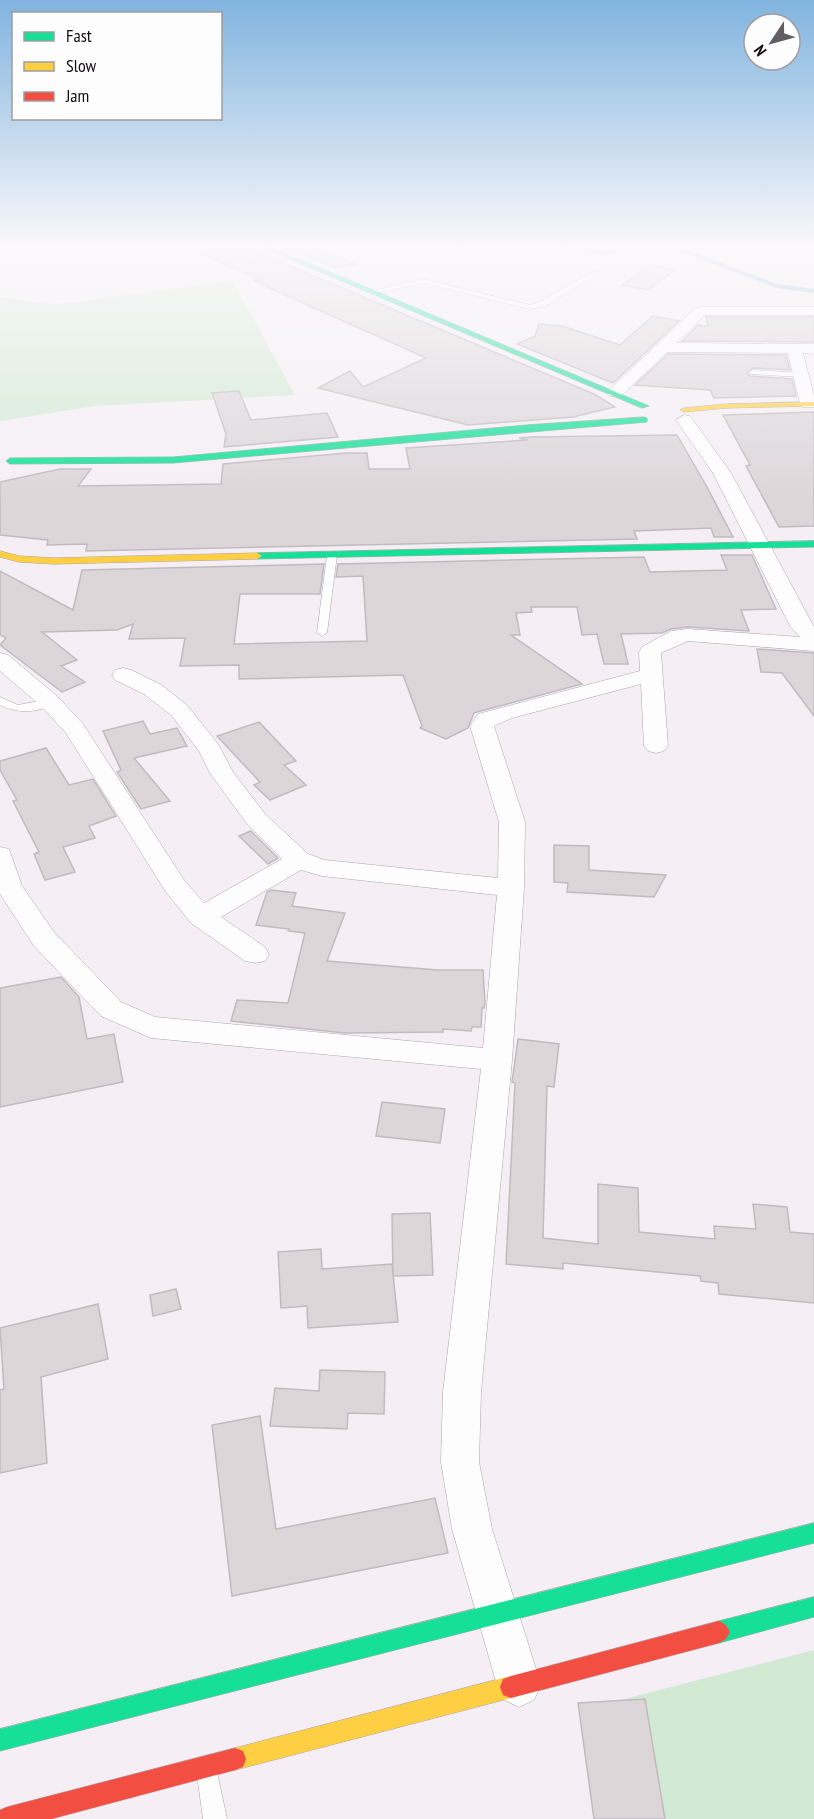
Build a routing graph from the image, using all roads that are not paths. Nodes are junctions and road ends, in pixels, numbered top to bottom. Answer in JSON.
{"nodes":[{"id":1,"x":467,"y":332,"type":"edge"},
{"id":2,"x":680,"y":332,"type":"edge"},
{"id":3,"x":665,"y":346,"type":"junction"},
{"id":4,"x":794,"y":348,"type":"junction"},
{"id":5,"x":814,"y":349,"type":"edge"},
{"id":6,"x":753,"y":372,"type":"dead end"},
{"id":7,"x":801,"y":375,"type":"junction"},
{"id":8,"x":615,"y":393,"type":"junction"},
{"id":9,"x":811,"y":404,"type":"edge"},
{"id":10,"x":663,"y":414,"type":"junction"},
{"id":11,"x":1,"y":474,"type":"edge"},
{"id":12,"x":814,"y":544,"type":"edge"},
{"id":13,"x":759,"y":546,"type":"junction"},
{"id":14,"x":0,"y":554,"type":"edge"},
{"id":15,"x":332,"y":555,"type":"junction"},
{"id":16,"x":322,"y":633,"type":"dead end"},
{"id":17,"x":814,"y":640,"type":"edge"},
{"id":18,"x":814,"y":645,"type":"edge"},
{"id":19,"x":0,"y":660,"type":"edge"},
{"id":20,"x":653,"y":674,"type":"junction"},
{"id":21,"x":123,"y":675,"type":"dead end"},
{"id":22,"x":0,"y":700,"type":"edge"},
{"id":23,"x":50,"y":702,"type":"junction"},
{"id":24,"x":656,"y":746,"type":"dead end"},
{"id":25,"x":0,"y":855,"type":"edge"},
{"id":26,"x":299,"y":860,"type":"junction"},
{"id":27,"x":511,"y":888,"type":"junction"},
{"id":28,"x":201,"y":916,"type":"junction"},
{"id":29,"x":255,"y":954,"type":"dead end"},
{"id":30,"x":497,"y":1060,"type":"junction"},
{"id":31,"x":814,"y":1533,"type":"edge"},
{"id":32,"x":814,"y":1607,"type":"edge"},
{"id":33,"x":498,"y":1613,"type":"junction"},
{"id":34,"x":519,"y":1684,"type":"junction"},
{"id":35,"x":0,"y":1740,"type":"edge"},
{"id":36,"x":206,"y":1767,"type":"junction"},
{"id":37,"x":7,"y":1819,"type":"edge"},
{"id":38,"x":215,"y":1819,"type":"edge"}],
"edges":[{"from":1,"to":8,"type":"main road"},
{"from":2,"to":3,"type":"street"},
{"from":3,"to":4,"type":"street"},
{"from":3,"to":8,"type":"street"},
{"from":4,"to":5,"type":"street"},
{"from":4,"to":7,"type":"street"},
{"from":6,"to":7,"type":"lane"},
{"from":7,"to":9,"type":"street"},
{"from":8,"to":10,"type":"main road"},
{"from":9,"to":10,"type":"main road"},
{"from":10,"to":11,"type":"main road"},
{"from":10,"to":13,"type":"street"},
{"from":12,"to":13,"type":"main road"},
{"from":13,"to":15,"type":"main road"},
{"from":13,"to":17,"type":"street"},
{"from":14,"to":15,"type":"main road"},
{"from":15,"to":16,"type":"lane"},
{"from":18,"to":20,"type":"street"},
{"from":19,"to":23,"type":"street"},
{"from":20,"to":24,"type":"street"},
{"from":20,"to":27,"type":"street"},
{"from":21,"to":26,"type":"street"},
{"from":22,"to":23,"type":"lane"},
{"from":23,"to":28,"type":"street"},
{"from":25,"to":30,"type":"street"},
{"from":26,"to":27,"type":"street"},
{"from":26,"to":28,"type":"street"},
{"from":27,"to":30,"type":"street"},
{"from":28,"to":29,"type":"street"},
{"from":30,"to":33,"type":"street"},
{"from":31,"to":33,"type":"main road"},
{"from":32,"to":34,"type":"main road"},
{"from":33,"to":34,"type":"street"},
{"from":33,"to":35,"type":"main road"},
{"from":34,"to":36,"type":"main road"},
{"from":36,"to":37,"type":"main road"},
{"from":36,"to":38,"type":"lane"}]}
